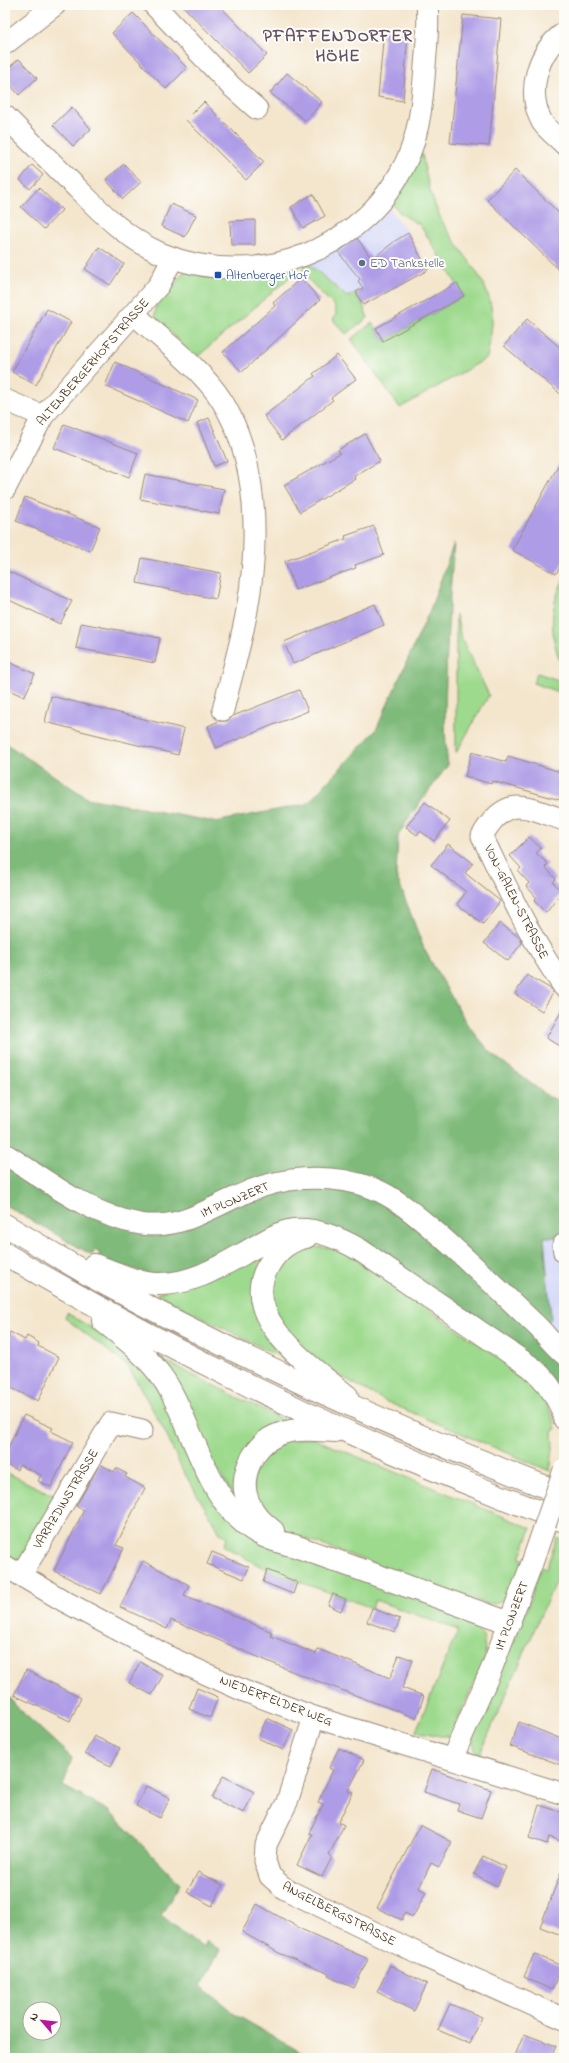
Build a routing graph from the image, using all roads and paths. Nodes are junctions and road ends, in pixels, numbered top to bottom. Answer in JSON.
{"nodes":[{"id":1,"x":55,"y":5,"type":"edge"},
{"id":2,"x":154,"y":5,"type":"edge"},
{"id":3,"x":427,"y":5,"type":"edge"},
{"id":4,"x":564,"y":33,"type":"edge"},
{"id":5,"x":5,"y":44,"type":"edge"},
{"id":6,"x":257,"y":109,"type":"dead end"},
{"id":7,"x":5,"y":116,"type":"edge"},
{"id":8,"x":564,"y":144,"type":"edge"},
{"id":9,"x":173,"y":258,"type":"junction"},
{"id":10,"x":134,"y":314,"type":"junction"},
{"id":11,"x":5,"y":400,"type":"edge"},
{"id":12,"x":43,"y":416,"type":"junction"},
{"id":13,"x":5,"y":488,"type":"edge"},
{"id":14,"x":223,"y":710,"type":"dead end"},
{"id":15,"x":564,"y":820,"type":"edge"},
{"id":16,"x":564,"y":987,"type":"edge"},
{"id":17,"x":5,"y":1154,"type":"edge"},
{"id":18,"x":5,"y":1225,"type":"edge"},
{"id":19,"x":325,"y":1235,"type":"junction"},
{"id":20,"x":43,"y":1247,"type":"junction"},
{"id":21,"x":5,"y":1254,"type":"edge"},
{"id":22,"x":62,"y":1287,"type":"junction"},
{"id":23,"x":564,"y":1354,"type":"edge"},
{"id":24,"x":563,"y":1409,"type":"edge"},
{"id":25,"x":370,"y":1414,"type":"junction"},
{"id":26,"x":142,"y":1430,"type":"dead end"},
{"id":27,"x":345,"y":1431,"type":"junction"},
{"id":28,"x":564,"y":1470,"type":"edge"},
{"id":29,"x":564,"y":1494,"type":"edge"},
{"id":30,"x":564,"y":1521,"type":"edge"},
{"id":31,"x":296,"y":1546,"type":"junction"},
{"id":32,"x":13,"y":1570,"type":"edge"},
{"id":33,"x":510,"y":1623,"type":"junction"},
{"id":34,"x":314,"y":1717,"type":"junction"},
{"id":35,"x":452,"y":1759,"type":"junction"},
{"id":36,"x":564,"y":1794,"type":"edge"},
{"id":37,"x":564,"y":2019,"type":"edge"}],
"edges":[{"from":1,"to":5,"type":"street"},
{"from":2,"to":6,"type":"street"},
{"from":3,"to":9,"type":"street"},
{"from":4,"to":8,"type":"street"},
{"from":7,"to":9,"type":"street"},
{"from":9,"to":10,"type":"street","name":"ALTENBERGERHOFSTRASSE"},
{"from":10,"to":12,"type":"street","name":"ALTENBERGERHOFSTRASSE"},
{"from":10,"to":14,"type":"street"},
{"from":11,"to":12,"type":"street"},
{"from":12,"to":13,"type":"street","name":"ALTENBERGERHOFSTRASSE"},
{"from":15,"to":16,"type":"street","name":"VON-GALEN-STRASSE"},
{"from":17,"to":23,"type":"street","name":"IM PLONZERT"},
{"from":18,"to":20,"type":"highway"},
{"from":19,"to":20,"type":"highway"},
{"from":19,"to":24,"type":"highway"},
{"from":19,"to":25,"type":"highway"},
{"from":20,"to":25,"type":"highway"},
{"from":21,"to":22,"type":"highway"},
{"from":22,"to":27,"type":"highway"},
{"from":22,"to":31,"type":"highway"},
{"from":25,"to":29,"type":"highway"},
{"from":26,"to":32,"type":"street","name":"VARAZDINSTRASSE"},
{"from":27,"to":30,"type":"highway"},
{"from":27,"to":31,"type":"highway"},
{"from":28,"to":33,"type":"street","name":"IM PLONZERT","bridge":true},
{"from":31,"to":33,"type":"highway"},
{"from":32,"to":34,"type":"street","name":"NIEDERFELDER WEG"},
{"from":33,"to":35,"type":"street","name":"IM PLONZERT"},
{"from":34,"to":35,"type":"street","name":"NIEDERFELDER WEG"},
{"from":34,"to":37,"type":"street","name":"ANGELBERGSTRASSE"},
{"from":35,"to":36,"type":"street","name":"NIEDERFELDER WEG"}]}
